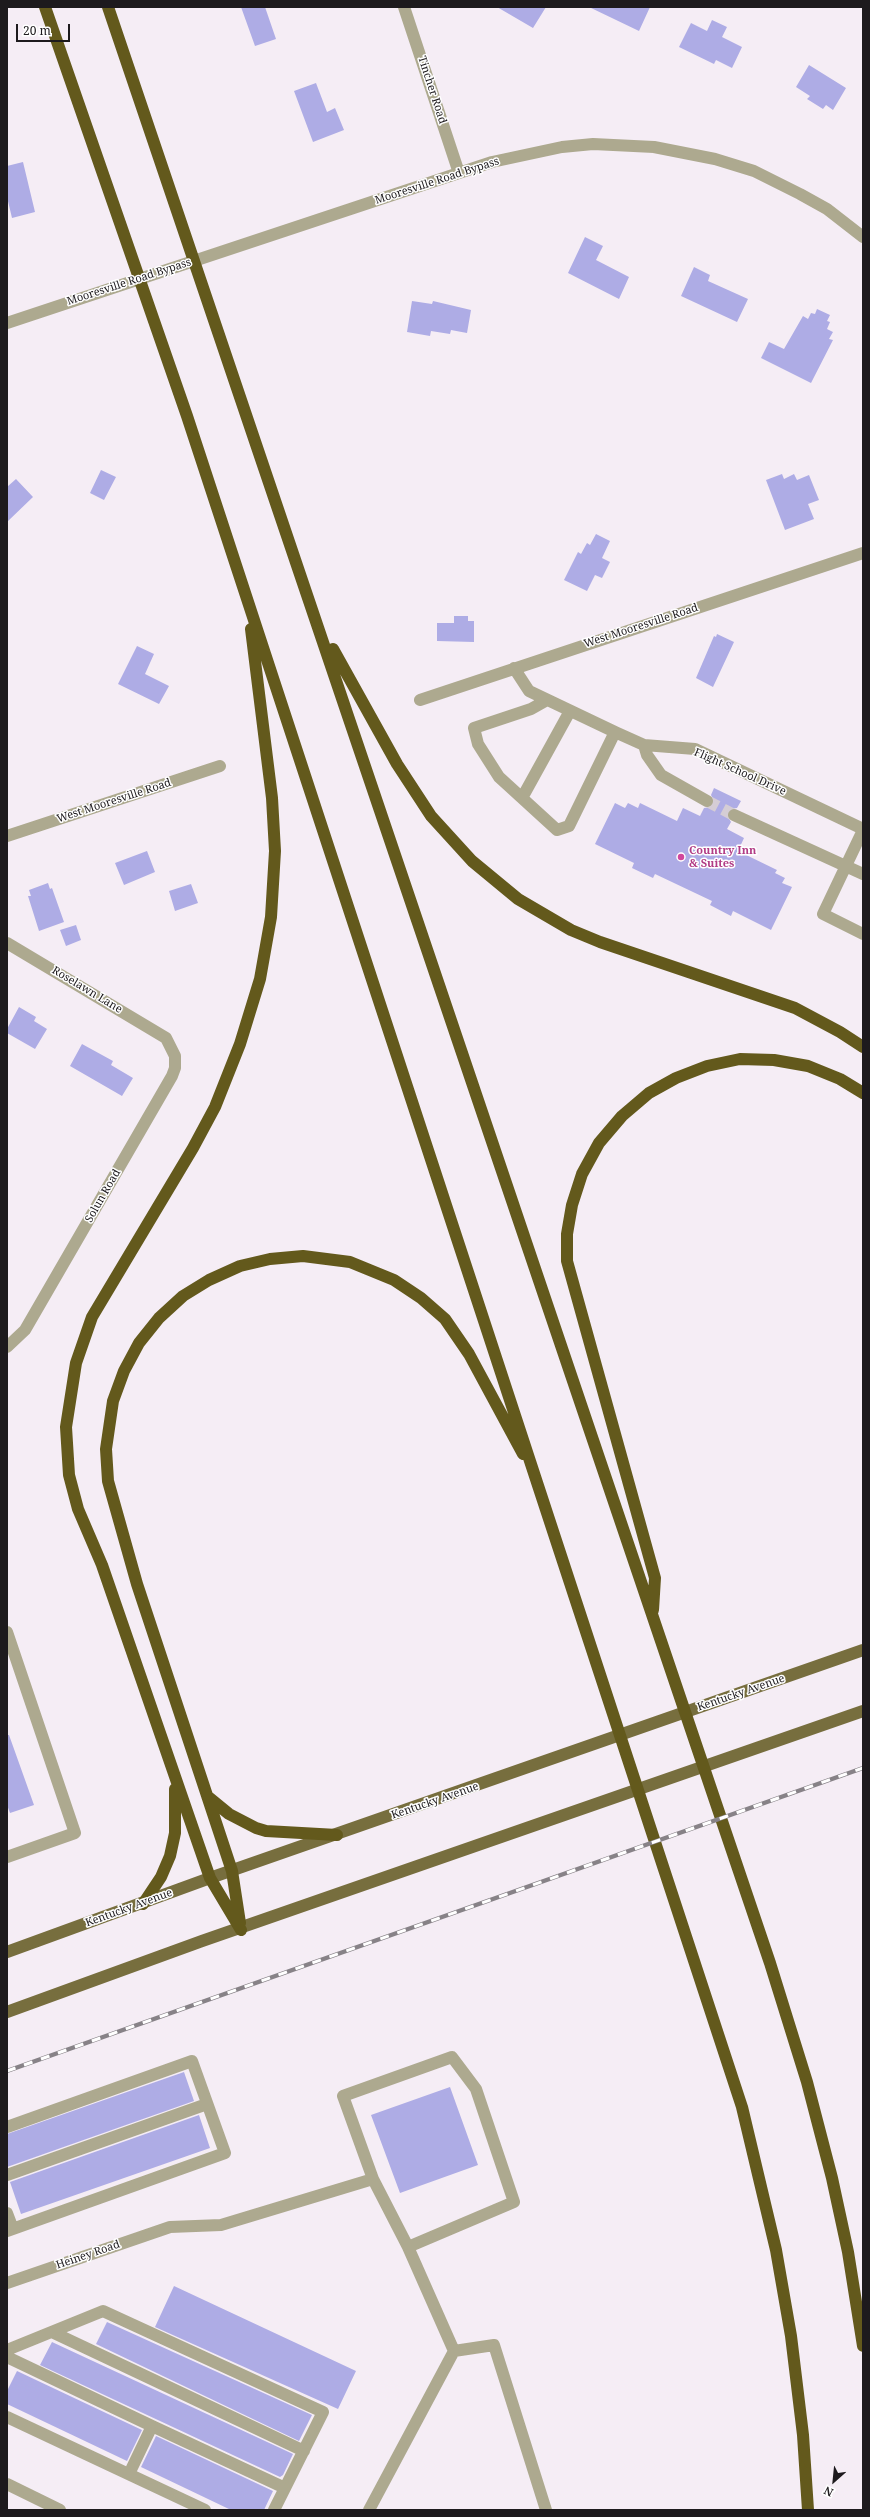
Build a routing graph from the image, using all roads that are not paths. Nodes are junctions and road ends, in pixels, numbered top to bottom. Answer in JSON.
{"nodes":[{"id":1,"x":45,"y":7,"type":"edge"},
{"id":2,"x":108,"y":7,"type":"edge"},
{"id":3,"x":404,"y":7,"type":"edge"},
{"id":4,"x":459,"y":173,"type":"junction"},
{"id":5,"x":863,"y":237,"type":"edge"},
{"id":6,"x":7,"y":323,"type":"edge"},
{"id":7,"x":863,"y":553,"type":"edge"},
{"id":8,"x":247,"y":600,"type":"junction"},
{"id":9,"x":318,"y":624,"type":"junction"},
{"id":10,"x":514,"y":668,"type":"junction"},
{"id":11,"x":420,"y":700,"type":"dead end"},
{"id":12,"x":547,"y":700,"type":"junction"},
{"id":13,"x":570,"y":711,"type":"junction"},
{"id":14,"x":615,"y":732,"type":"junction"},
{"id":15,"x":644,"y":745,"type":"junction"},
{"id":16,"x":220,"y":766,"type":"dead end"},
{"id":17,"x":522,"y":798,"type":"junction"},
{"id":18,"x":708,"y":801,"type":"tunnel mouth"},
{"id":19,"x":734,"y":814,"type":"tunnel mouth"},
{"id":20,"x":863,"y":830,"type":"edge"},
{"id":21,"x":7,"y":836,"type":"edge"},
{"id":22,"x":846,"y":866,"type":"junction"},
{"id":23,"x":863,"y":874,"type":"edge"},
{"id":24,"x":863,"y":934,"type":"edge"},
{"id":25,"x":7,"y":942,"type":"edge"},
{"id":26,"x":166,"y":1038,"type":"joint"},
{"id":27,"x":863,"y":1047,"type":"edge"},
{"id":28,"x":863,"y":1092,"type":"edge"},
{"id":29,"x":7,"y":1347,"type":"edge"},
{"id":30,"x":538,"y":1481,"type":"junction"},
{"id":31,"x":653,"y":1617,"type":"junction"},
{"id":32,"x":7,"y":1632,"type":"edge"},
{"id":33,"x":863,"y":1650,"type":"edge"},
{"id":34,"x":863,"y":1711,"type":"edge"},
{"id":35,"x":175,"y":1782,"type":"junction"},
{"id":36,"x":207,"y":1796,"type":"junction"},
{"id":37,"x":338,"y":1836,"type":"junction"},
{"id":38,"x":7,"y":1858,"type":"edge"},
{"id":39,"x":232,"y":1871,"type":"junction"},
{"id":40,"x":210,"y":1878,"type":"junction"},
{"id":41,"x":143,"y":1904,"type":"junction"},
{"id":42,"x":241,"y":1930,"type":"junction"},
{"id":43,"x":7,"y":1952,"type":"edge"},
{"id":44,"x":7,"y":2012,"type":"edge"},
{"id":45,"x":208,"y":2104,"type":"junction"},
{"id":46,"x":7,"y":2127,"type":"edge"},
{"id":47,"x":7,"y":2175,"type":"edge"},
{"id":48,"x":373,"y":2179,"type":"junction"},
{"id":49,"x":7,"y":2213,"type":"edge"},
{"id":50,"x":10,"y":2230,"type":"edge"},
{"id":51,"x":408,"y":2247,"type":"junction"},
{"id":52,"x":7,"y":2283,"type":"edge"},
{"id":53,"x":52,"y":2332,"type":"junction"},
{"id":54,"x":863,"y":2346,"type":"edge"},
{"id":55,"x":7,"y":2350,"type":"edge"},
{"id":56,"x":454,"y":2351,"type":"junction"},
{"id":57,"x":7,"y":2357,"type":"edge"},
{"id":58,"x":7,"y":2417,"type":"edge"},
{"id":59,"x":152,"y":2426,"type":"junction"},
{"id":60,"x":304,"y":2451,"type":"junction"},
{"id":61,"x":129,"y":2474,"type":"junction"},
{"id":62,"x":7,"y":2484,"type":"edge"},
{"id":63,"x":285,"y":2488,"type":"junction"},
{"id":64,"x":60,"y":2510,"type":"edge"},
{"id":65,"x":205,"y":2510,"type":"edge"},
{"id":66,"x":274,"y":2510,"type":"edge"},
{"id":67,"x":369,"y":2510,"type":"edge"},
{"id":68,"x":546,"y":2510,"type":"edge"},
{"id":69,"x":808,"y":2510,"type":"edge"}],
"edges":[{"from":1,"to":8,"type":"highway"},
{"from":2,"to":9,"type":"highway"},
{"from":3,"to":4,"type":"street","name":"Tincher Road"},
{"from":4,"to":5,"type":"street","name":"Mooresville Road Bypass"},
{"from":4,"to":6,"type":"street","name":"Mooresville Road Bypass"},
{"from":7,"to":10,"type":"street","name":"West Mooresville Road"},
{"from":8,"to":30,"type":"highway"},
{"from":8,"to":35,"type":"highway"},
{"from":9,"to":27,"type":"highway"},
{"from":9,"to":31,"type":"highway"},
{"from":10,"to":11,"type":"street","name":"West Mooresville Road"},
{"from":10,"to":12,"type":"street","name":"Flight School Drive"},
{"from":12,"to":13,"type":"street","name":"Flight School Drive"},
{"from":12,"to":17,"type":"street"},
{"from":13,"to":14,"type":"street","name":"Flight School Drive"},
{"from":13,"to":17,"type":"street"},
{"from":14,"to":15,"type":"street","name":"Flight School Drive"},
{"from":14,"to":17,"type":"street"},
{"from":15,"to":18,"type":"street"},
{"from":15,"to":20,"type":"street","name":"Flight School Drive"},
{"from":16,"to":21,"type":"street","name":"West Mooresville Road"},
{"from":19,"to":22,"type":"street"},
{"from":20,"to":22,"type":"street"},
{"from":22,"to":23,"type":"street"},
{"from":22,"to":24,"type":"street"},
{"from":25,"to":26,"type":"street","name":"Roselawn Lane"},
{"from":26,"to":29,"type":"street","name":"Solun Road"},
{"from":28,"to":31,"type":"highway"},
{"from":30,"to":36,"type":"highway"},
{"from":30,"to":69,"type":"highway"},
{"from":31,"to":54,"type":"highway"},
{"from":32,"to":38,"type":"street"},
{"from":33,"to":37,"type":"main road","name":"Kentucky Avenue"},
{"from":34,"to":42,"type":"main road"},
{"from":35,"to":40,"type":"highway"},
{"from":35,"to":41,"type":"highway"},
{"from":36,"to":37,"type":"highway"},
{"from":36,"to":39,"type":"highway"},
{"from":37,"to":39,"type":"main road","name":"Kentucky Avenue"},
{"from":39,"to":40,"type":"main road","name":"Kentucky Avenue"},
{"from":39,"to":42,"type":"highway"},
{"from":40,"to":41,"type":"main road","name":"Kentucky Avenue"},
{"from":40,"to":42,"type":"highway"},
{"from":41,"to":43,"type":"main road","name":"Kentucky Avenue"},
{"from":42,"to":44,"type":"main road"},
{"from":45,"to":46,"type":"street"},
{"from":45,"to":47,"type":"street"},
{"from":45,"to":50,"type":"street"},
{"from":48,"to":51,"type":"street"},
{"from":48,"to":51,"type":"street"},
{"from":48,"to":52,"type":"street","name":"Heiney Road"},
{"from":49,"to":50,"type":"street"},
{"from":51,"to":56,"type":"street"},
{"from":53,"to":55,"type":"street"},
{"from":53,"to":60,"type":"street"},
{"from":53,"to":60,"type":"street"},
{"from":56,"to":67,"type":"street"},
{"from":56,"to":68,"type":"street"},
{"from":57,"to":59,"type":"street"},
{"from":58,"to":61,"type":"street"},
{"from":59,"to":61,"type":"street"},
{"from":59,"to":63,"type":"street"},
{"from":60,"to":63,"type":"street"},
{"from":61,"to":65,"type":"street"},
{"from":62,"to":64,"type":"street"},
{"from":63,"to":66,"type":"street"}]}
